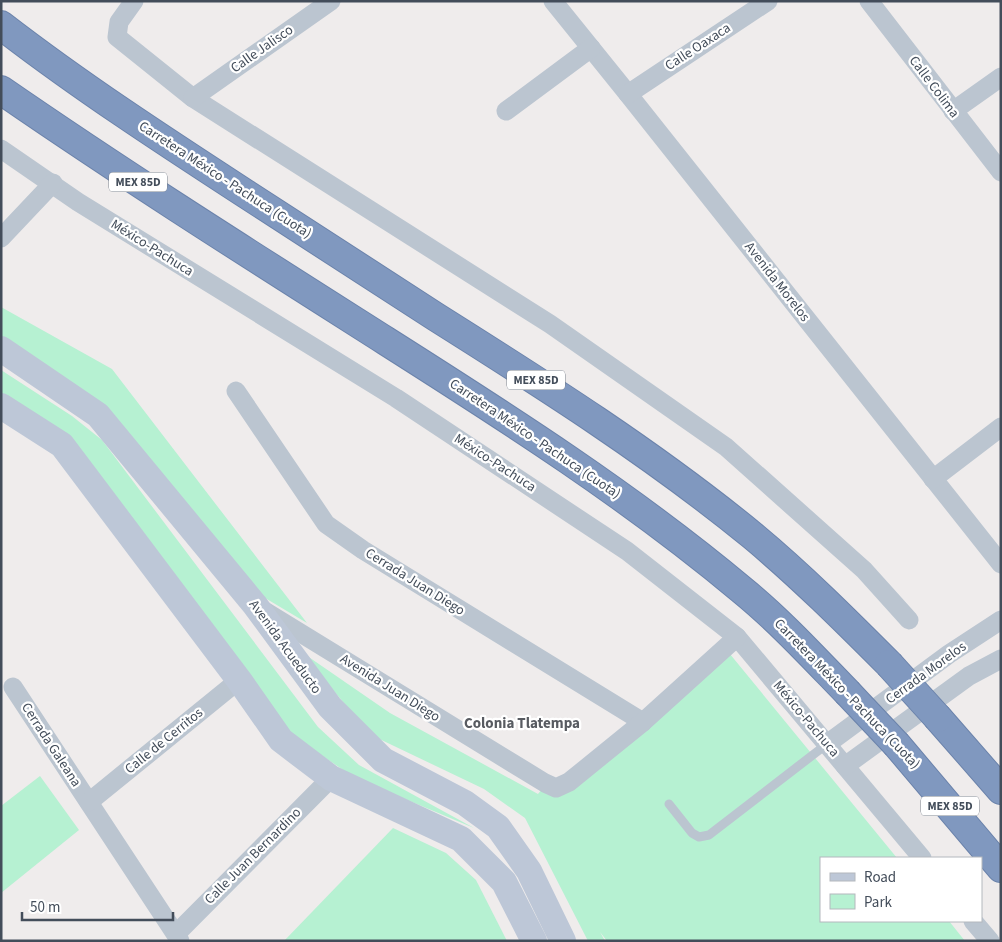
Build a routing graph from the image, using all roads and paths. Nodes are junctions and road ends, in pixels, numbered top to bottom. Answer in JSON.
{"nodes":[{"id":1,"x":134,"y":1,"type":"edge"},
{"id":2,"x":331,"y":1,"type":"edge"},
{"id":3,"x":553,"y":1,"type":"edge"},
{"id":4,"x":768,"y":1,"type":"edge"},
{"id":5,"x":869,"y":1,"type":"edge"},
{"id":6,"x":1,"y":25,"type":"edge"},
{"id":7,"x":591,"y":48,"type":"junction"},
{"id":8,"x":1001,"y":77,"type":"edge"},
{"id":9,"x":1,"y":90,"type":"edge"},
{"id":10,"x":628,"y":94,"type":"junction"},
{"id":11,"x":194,"y":98,"type":"junction"},
{"id":12,"x":506,"y":111,"type":"dead end"},
{"id":13,"x":952,"y":111,"type":"junction"},
{"id":14,"x":1,"y":149,"type":"edge"},
{"id":15,"x":1001,"y":172,"type":"edge"},
{"id":16,"x":52,"y":183,"type":"junction"},
{"id":17,"x":1,"y":238,"type":"edge"},
{"id":18,"x":1,"y":349,"type":"edge"},
{"id":19,"x":236,"y":391,"type":"dead end"},
{"id":20,"x":1,"y":406,"type":"edge"},
{"id":21,"x":1001,"y":427,"type":"edge"},
{"id":22,"x":933,"y":479,"type":"junction"},
{"id":23,"x":1001,"y":564,"type":"edge"},
{"id":24,"x":255,"y":604,"type":"junction"},
{"id":25,"x":909,"y":620,"type":"dead end"},
{"id":26,"x":1001,"y":620,"type":"edge"},
{"id":27,"x":737,"y":638,"type":"junction"},
{"id":28,"x":1001,"y":659,"type":"edge"},
{"id":29,"x":239,"y":680,"type":"junction"},
{"id":30,"x":13,"y":687,"type":"dead end"},
{"id":31,"x":643,"y":722,"type":"junction"},
{"id":32,"x":827,"y":744,"type":"junction"},
{"id":33,"x":845,"y":766,"type":"junction"},
{"id":34,"x":331,"y":778,"type":"junction"},
{"id":35,"x":1001,"y":790,"type":"edge"},
{"id":36,"x":89,"y":802,"type":"junction"},
{"id":37,"x":669,"y":804,"type":"dead end"},
{"id":38,"x":921,"y":857,"type":"edge"},
{"id":39,"x":1001,"y":868,"type":"edge"},
{"id":40,"x":974,"y":922,"type":"edge"},
{"id":41,"x":178,"y":937,"type":"edge"},
{"id":42,"x":534,"y":941,"type":"edge"},
{"id":43,"x":563,"y":941,"type":"edge"},
{"id":44,"x":990,"y":941,"type":"edge"}],
"edges":[{"from":1,"to":11,"type":"street"},
{"from":2,"to":11,"type":"street","name":"Calle Jalisco"},
{"from":3,"to":7,"type":"street","name":"Avenida Morelos"},
{"from":4,"to":10,"type":"street","name":"Calle Oaxaca"},
{"from":5,"to":13,"type":"street","name":"Calle Colima"},
{"from":6,"to":35,"type":"highway","name":"Carretera México - Pachuca (Cuota)","number":"MEX 85D","bridge":true},
{"from":7,"to":10,"type":"street","name":"Avenida Morelos"},
{"from":7,"to":12,"type":"street"},
{"from":8,"to":13,"type":"street"},
{"from":9,"to":39,"type":"highway","name":"Carretera México - Pachuca (Cuota)","number":"MEX 85D","bridge":true},
{"from":10,"to":22,"type":"street","name":"Avenida Morelos"},
{"from":11,"to":25,"type":"street"},
{"from":13,"to":15,"type":"street","name":"Calle Colima"},
{"from":14,"to":16,"type":"street","name":"México-Pachuca"},
{"from":16,"to":17,"type":"street"},
{"from":16,"to":27,"type":"street","name":"México-Pachuca"},
{"from":18,"to":24,"type":"street","name":"Avenida Acueducto"},
{"from":19,"to":31,"type":"street","name":"Cerrada Juan Diego"},
{"from":20,"to":29,"type":"street"},
{"from":21,"to":22,"type":"street"},
{"from":22,"to":23,"type":"street","name":"Avenida Morelos"},
{"from":24,"to":31,"type":"street","name":"Avenida Juan Diego"},
{"from":24,"to":43,"type":"street","name":"Avenida Acueducto"},
{"from":26,"to":32,"type":"street","name":"Cerrada Morelos"},
{"from":27,"to":31,"type":"street","name":"Avenida Juan Diego"},
{"from":27,"to":32,"type":"street","name":"México-Pachuca"},
{"from":28,"to":33,"type":"street","name":"Cerrada Morelos"},
{"from":29,"to":34,"type":"street"},
{"from":29,"to":36,"type":"street","name":"Calle de Cerritos"},
{"from":30,"to":36,"type":"street","name":"Cerrada Galeana"},
{"from":32,"to":33,"type":"street","name":"México-Pachuca"},
{"from":32,"to":37,"type":"lane"},
{"from":33,"to":38,"type":"street","name":"México-Pachuca"},
{"from":34,"to":41,"type":"street","name":"Calle Juan Bernardino"},
{"from":34,"to":42,"type":"street"},
{"from":36,"to":41,"type":"street","name":"Cerrada Galeana"},
{"from":40,"to":44,"type":"street"}]}
